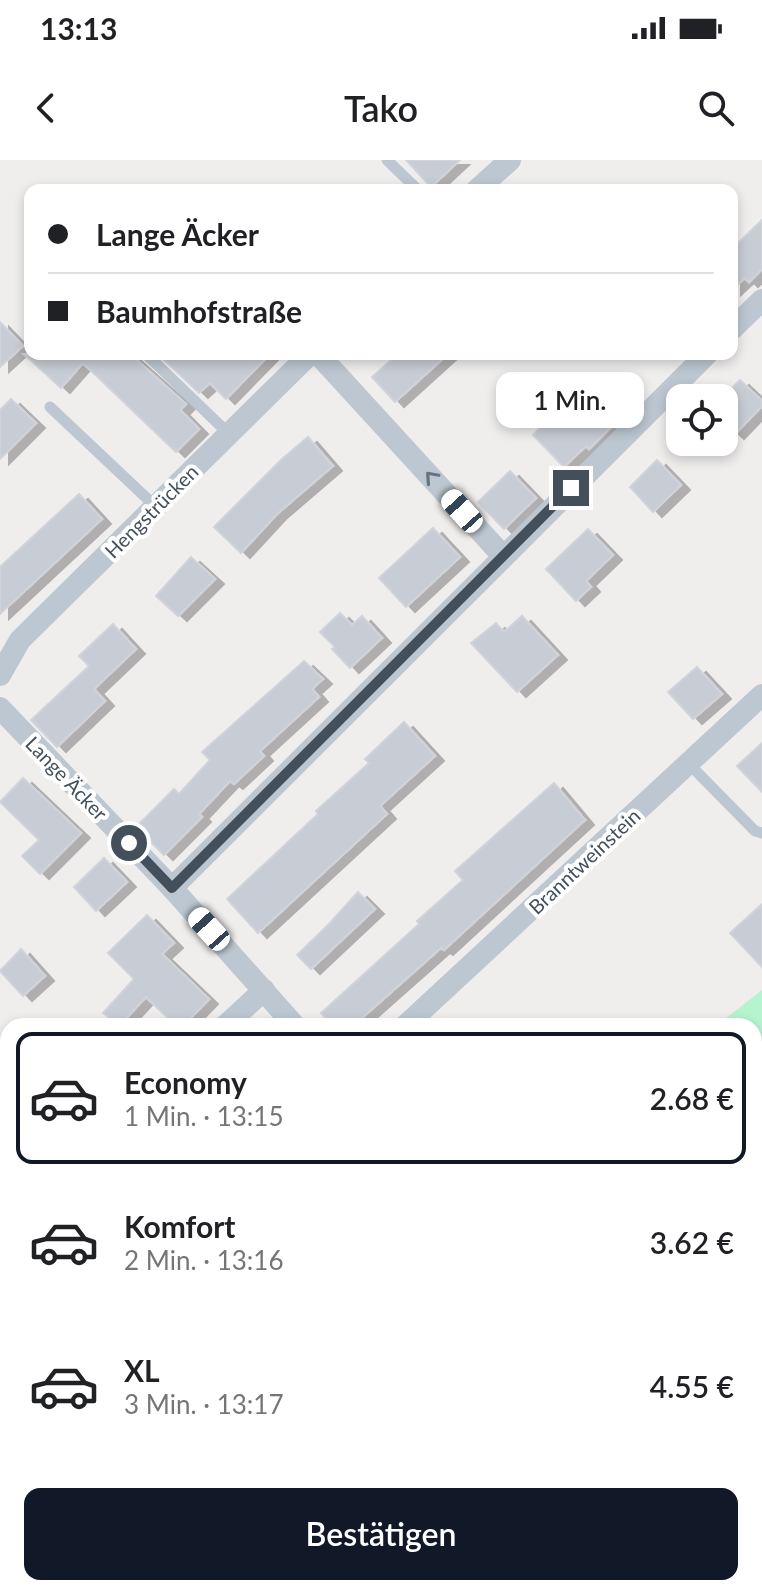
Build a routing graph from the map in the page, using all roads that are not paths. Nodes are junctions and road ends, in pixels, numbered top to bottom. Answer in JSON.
{"nodes":[{"id":1,"x":387,"y":160,"type":"edge"},
{"id":2,"x":510,"y":160,"type":"edge"},
{"id":3,"x":412,"y":184,"type":"edge"},
{"id":4,"x":484,"y":184,"type":"edge"},
{"id":5,"x":762,"y":300,"type":"edge"},
{"id":6,"x":738,"y":323,"type":"edge"},
{"id":7,"x":152,"y":360,"type":"edge"},
{"id":8,"x":304,"y":360,"type":"edge"},
{"id":9,"x":323,"y":360,"type":"edge"},
{"id":10,"x":701,"y":360,"type":"edge"},
{"id":11,"x":50,"y":407,"type":"dead end"},
{"id":12,"x":229,"y":434,"type":"junction"},
{"id":13,"x":155,"y":506,"type":"junction"},
{"id":14,"x":503,"y":556,"type":"junction"},
{"id":15,"x":0,"y":675,"type":"edge"},
{"id":16,"x":762,"y":695,"type":"edge"},
{"id":17,"x":0,"y":708,"type":"edge"},
{"id":18,"x":689,"y":764,"type":"junction"},
{"id":19,"x":762,"y":833,"type":"edge"},
{"id":20,"x":172,"y":888,"type":"junction"},
{"id":21,"x":264,"y":990,"type":"junction"},
{"id":22,"x":234,"y":1018,"type":"edge"},
{"id":23,"x":288,"y":1018,"type":"edge"},
{"id":24,"x":414,"y":1018,"type":"edge"}],
"edges":[{"from":1,"to":3,"type":"lane"},
{"from":2,"to":4,"type":"street"},
{"from":5,"to":6,"type":"street"},
{"from":7,"to":12,"type":"lane"},
{"from":8,"to":12,"type":"street","name":"Hengstrücken"},
{"from":14,"to":9,"type":"street","one_way":true},
{"from":10,"to":14,"type":"street"},
{"from":11,"to":13,"type":"lane"},
{"from":12,"to":13,"type":"street","name":"Hengstrücken"},
{"from":13,"to":15,"type":"street","name":"Hengstrücken"},
{"from":14,"to":20,"type":"street"},
{"from":16,"to":18,"type":"street","name":"Branntweinstein"},
{"from":17,"to":20,"type":"street","name":"Lange Äcker"},
{"from":18,"to":19,"type":"lane"},
{"from":18,"to":24,"type":"street","name":"Branntweinstein"},
{"from":20,"to":21,"type":"street","name":"Lange Äcker"},
{"from":21,"to":22,"type":"street"},
{"from":21,"to":23,"type":"street","name":"Lange Äcker"}]}
